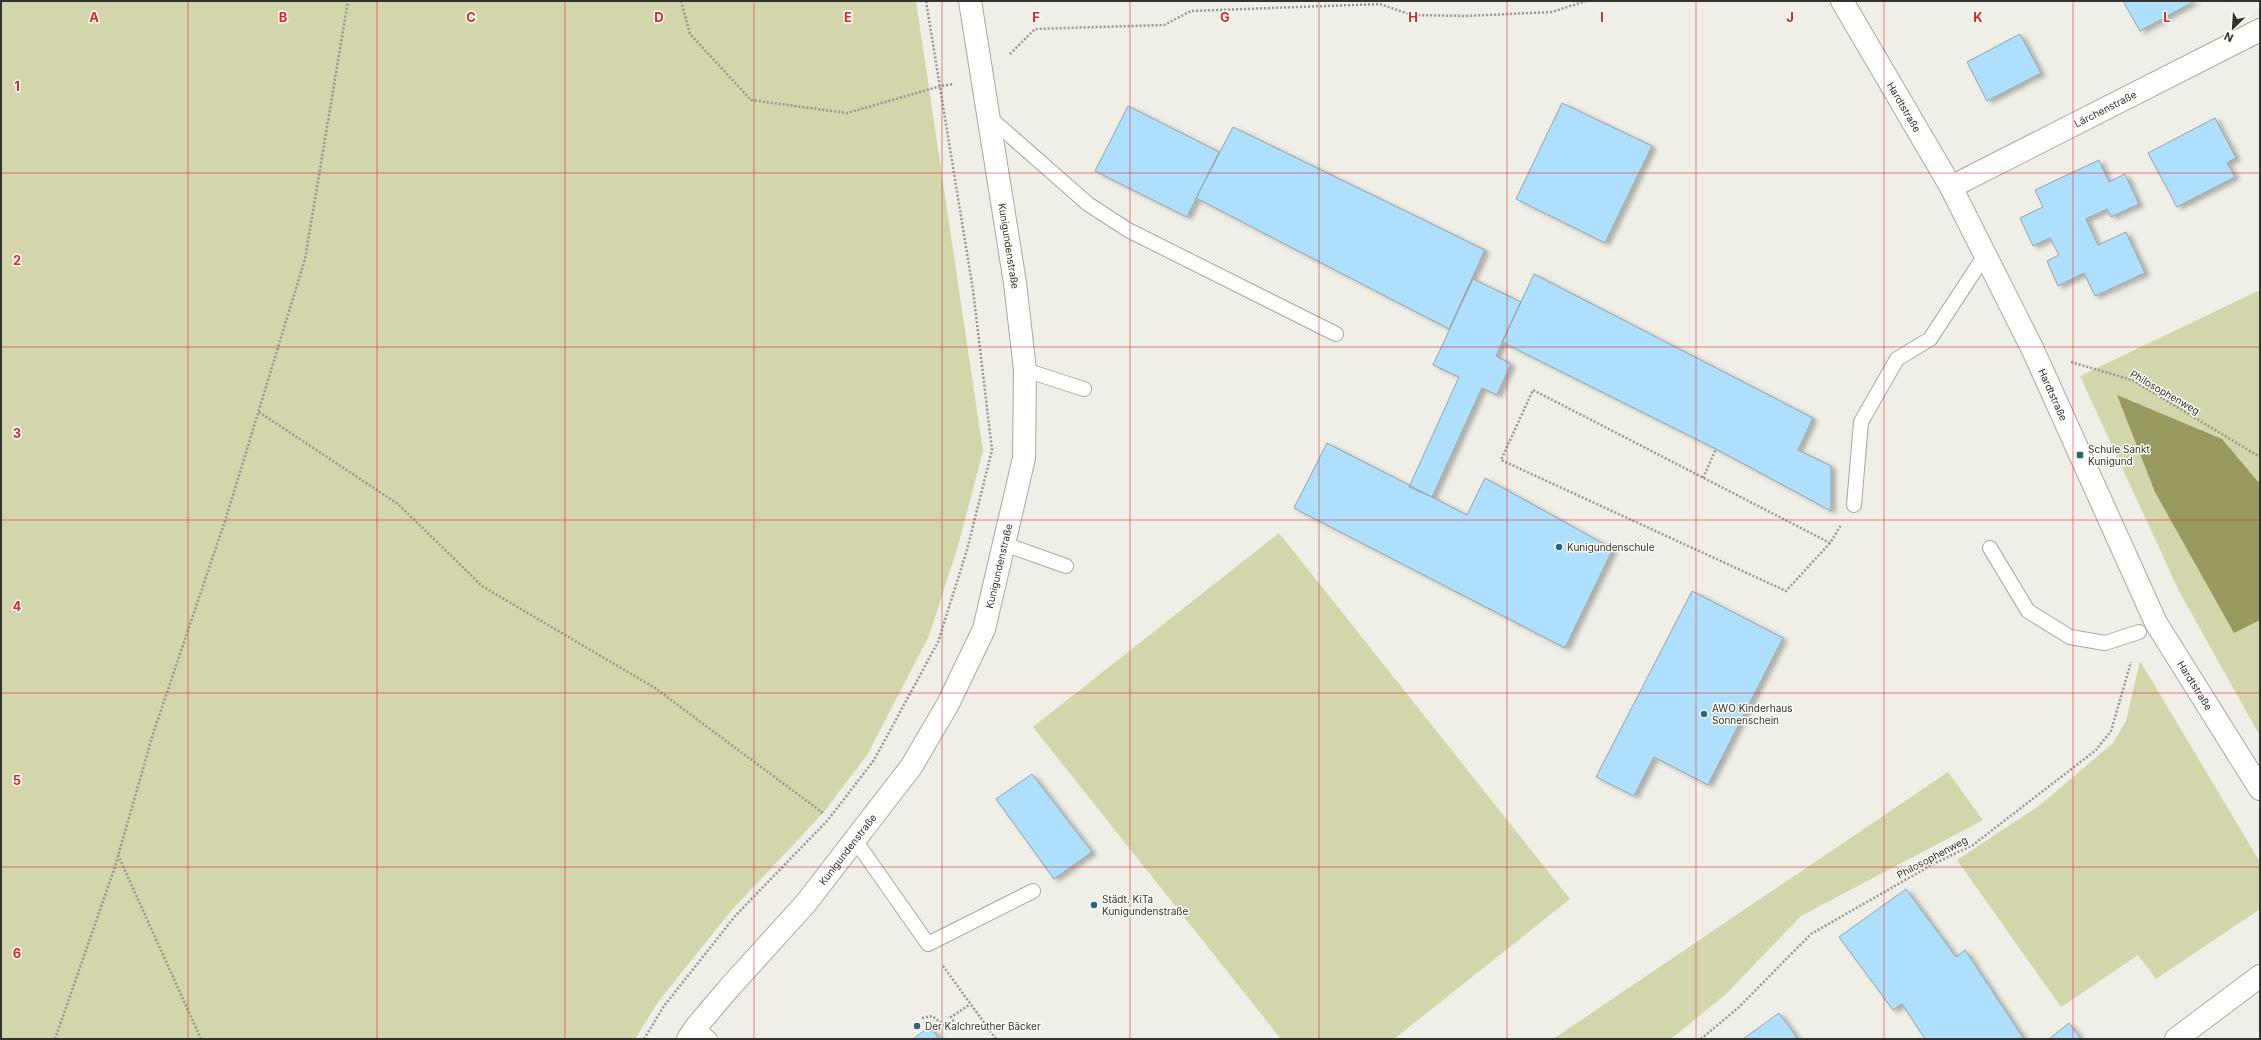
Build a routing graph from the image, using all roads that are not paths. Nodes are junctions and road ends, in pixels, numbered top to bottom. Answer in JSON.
{"nodes":[{"id":1,"x":970,"y":1,"type":"edge"},
{"id":2,"x":1842,"y":1,"type":"edge"},
{"id":3,"x":2260,"y":30,"type":"edge"},
{"id":4,"x":989,"y":117,"type":"junction"},
{"id":5,"x":1951,"y":187,"type":"junction"},
{"id":6,"x":1985,"y":255,"type":"junction"},
{"id":7,"x":1336,"y":334,"type":"dead end"},
{"id":8,"x":1025,"y":370,"type":"junction"},
{"id":9,"x":1084,"y":389,"type":"dead end"},
{"id":10,"x":1854,"y":505,"type":"road end"},
{"id":11,"x":1004,"y":544,"type":"junction"},
{"id":12,"x":1990,"y":548,"type":"dead end"},
{"id":13,"x":1066,"y":566,"type":"dead end"},
{"id":14,"x":2139,"y":632,"type":"road end"},
{"id":15,"x":2260,"y":789,"type":"edge"},
{"id":16,"x":855,"y":840,"type":"junction"},
{"id":17,"x":1033,"y":891,"type":"dead end"},
{"id":18,"x":2260,"y":976,"type":"edge"},
{"id":19,"x":698,"y":1035,"type":"edge"},
{"id":20,"x":2176,"y":1039,"type":"edge"}],
"edges":[{"from":1,"to":4,"type":"street","name":"Kunigundenstraße"},
{"from":2,"to":5,"type":"street","name":"Hardtstraße"},
{"from":3,"to":5,"type":"street","name":"Lärchenstraße"},
{"from":4,"to":7,"type":"lane"},
{"from":4,"to":8,"type":"street","name":"Kunigundenstraße"},
{"from":5,"to":6,"type":"street","name":"Hardtstraße"},
{"from":6,"to":10,"type":"lane"},
{"from":6,"to":15,"type":"street","name":"Hardtstraße"},
{"from":8,"to":9,"type":"lane"},
{"from":8,"to":11,"type":"street","name":"Kunigundenstraße"},
{"from":11,"to":13,"type":"lane"},
{"from":11,"to":16,"type":"street","name":"Kunigundenstraße"},
{"from":12,"to":14,"type":"lane"},
{"from":16,"to":17,"type":"lane"},
{"from":16,"to":19,"type":"street","name":"Kunigundenstraße"},
{"from":18,"to":20,"type":"street"}]}
